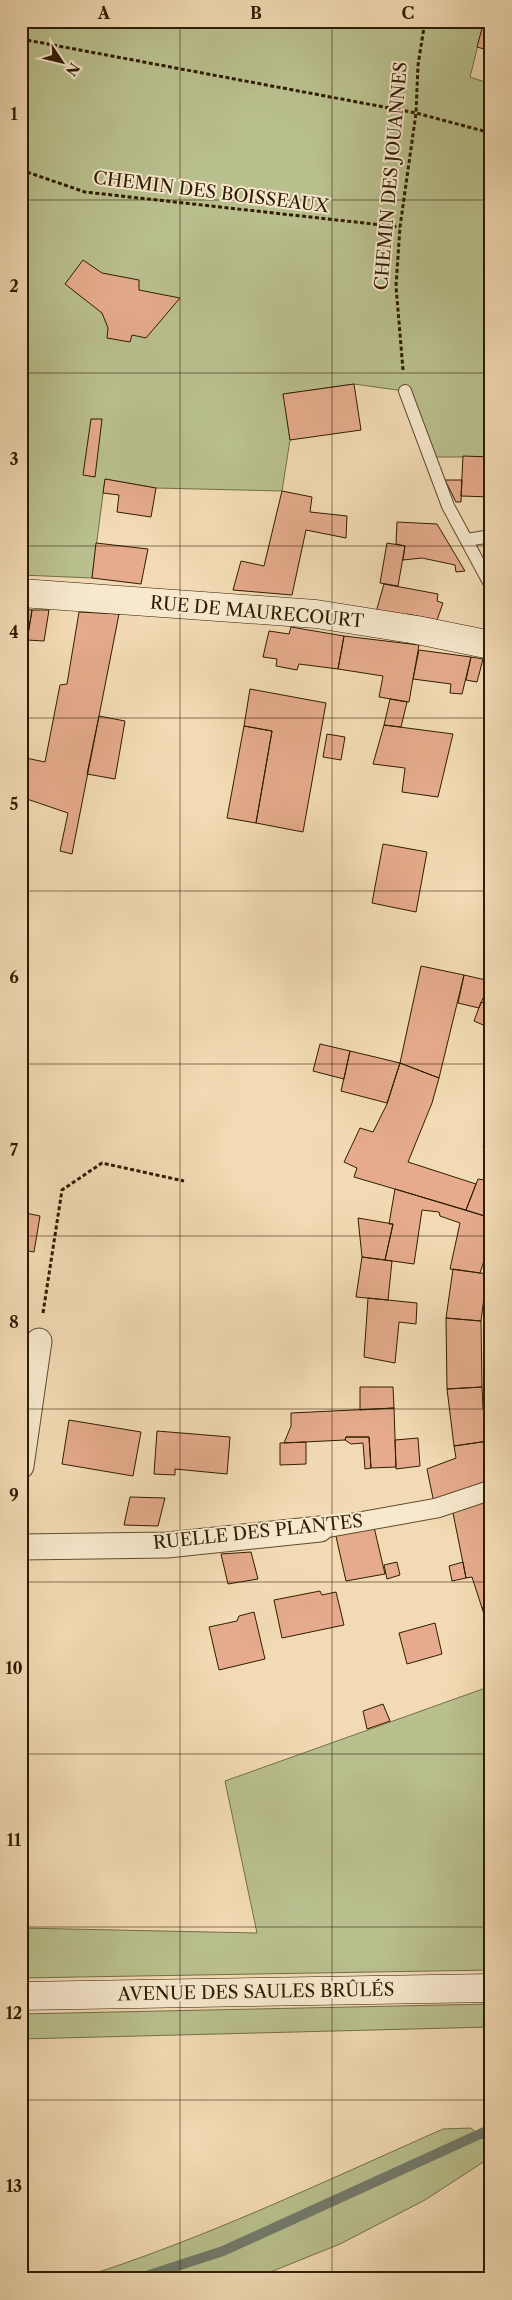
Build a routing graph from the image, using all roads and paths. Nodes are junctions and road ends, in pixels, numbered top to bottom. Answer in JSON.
{"nodes":[{"id":1,"x":425,"y":21,"type":"edge"},
{"id":2,"x":21,"y":39,"type":"edge"},
{"id":3,"x":416,"y":113,"type":"junction"},
{"id":4,"x":491,"y":133,"type":"edge"},
{"id":5,"x":21,"y":170,"type":"edge"},
{"id":6,"x":400,"y":227,"type":"junction"},
{"id":7,"x":405,"y":390,"type":"joint"},
{"id":8,"x":491,"y":536,"type":"edge"},
{"id":9,"x":467,"y":540,"type":"junction"},
{"id":10,"x":491,"y":586,"type":"edge"},
{"id":11,"x":21,"y":593,"type":"edge"},
{"id":12,"x":491,"y":645,"type":"edge"},
{"id":13,"x":184,"y":1181,"type":"dead end"},
{"id":14,"x":39,"y":1341,"type":"joint"},
{"id":15,"x":21,"y":1466,"type":"edge"},
{"id":16,"x":491,"y":1490,"type":"edge"},
{"id":17,"x":320,"y":1529,"type":"joint"},
{"id":18,"x":21,"y":1547,"type":"edge"},
{"id":19,"x":491,"y":1988,"type":"edge"},
{"id":20,"x":21,"y":1996,"type":"edge"}],
"edges":[{"from":1,"to":3,"type":"path","name":"CHEMIN DES JOUANNES"},
{"from":2,"to":3,"type":"path"},
{"from":3,"to":4,"type":"path"},
{"from":3,"to":6,"type":"path","name":"CHEMIN DES JOUANNES"},
{"from":5,"to":6,"type":"path","name":"CHEMIN DES BOISSEAUX"},
{"from":6,"to":7,"type":"path","name":"CHEMIN DES JOUANNES"},
{"from":7,"to":9,"type":"lane"},
{"from":8,"to":9,"type":"lane"},
{"from":9,"to":10,"type":"lane"},
{"from":11,"to":12,"type":"main road","name":"RUE DE MAURECOURT"},
{"from":13,"to":14,"type":"path"},
{"from":14,"to":15,"type":"street"},
{"from":16,"to":17,"type":"street","name":"RUELLE DES PLANTES"},
{"from":17,"to":18,"type":"street","name":"RUELLE DES PLANTES"},
{"from":19,"to":20,"type":"main road","name":"AVENUE DES SAULES BRÛLÉS"}]}
